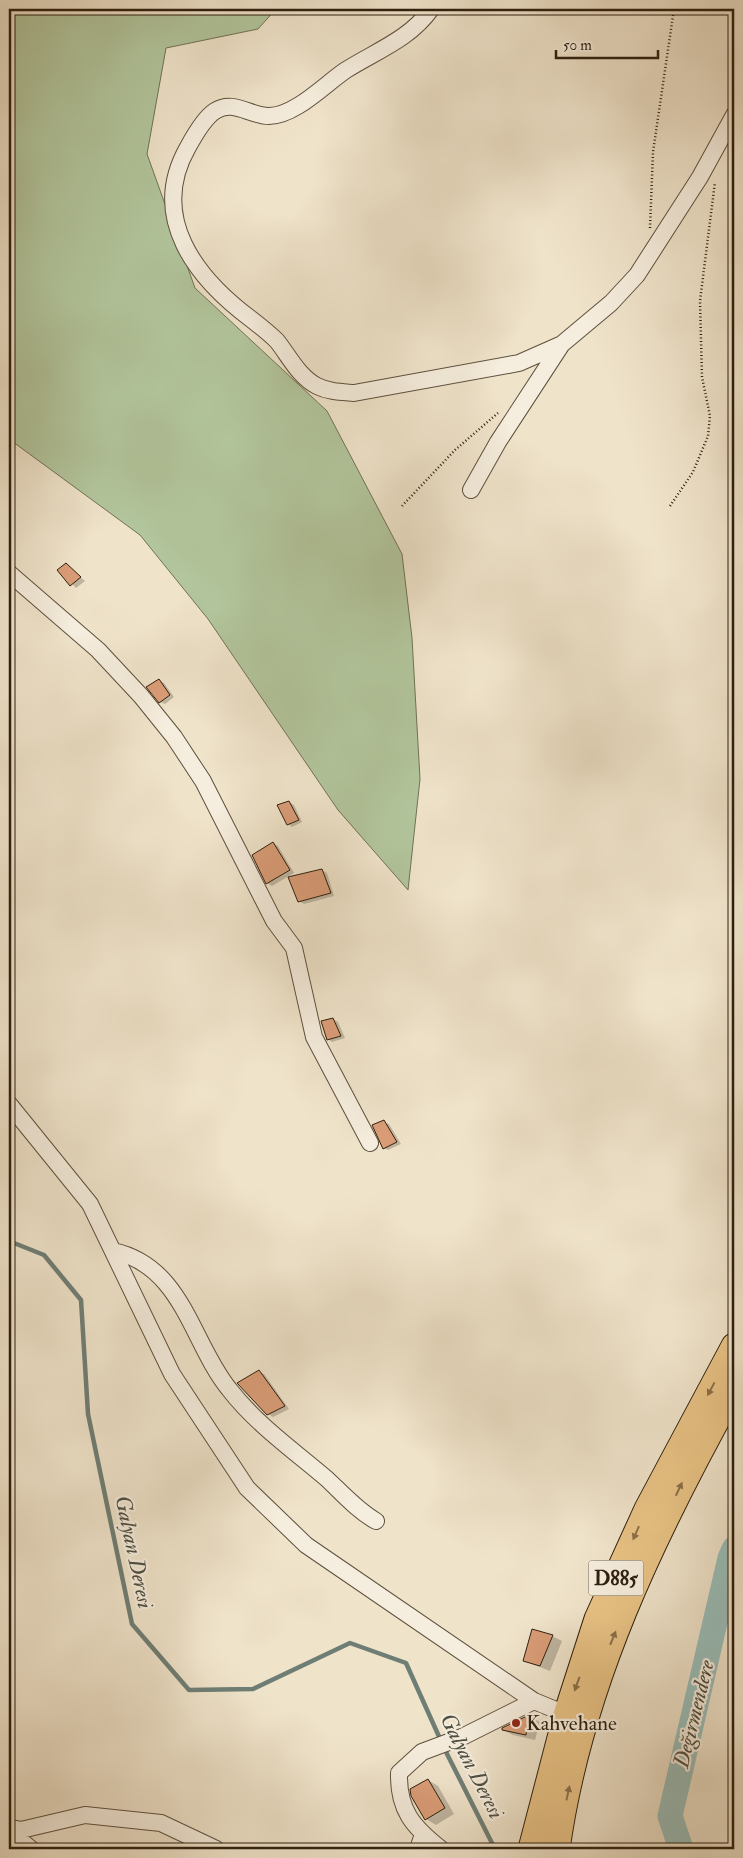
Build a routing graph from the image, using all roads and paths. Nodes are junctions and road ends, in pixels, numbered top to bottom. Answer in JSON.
{"nodes":[{"id":1,"x":431,"y":9,"type":"edge"},
{"id":2,"x":674,"y":9,"type":"edge"},
{"id":3,"x":734,"y":115,"type":"edge"},
{"id":4,"x":715,"y":181,"type":"dead end"},
{"id":5,"x":648,"y":258,"type":"junction"},
{"id":6,"x":562,"y":344,"type":"junction"},
{"id":7,"x":505,"y":407,"type":"dead end"},
{"id":8,"x":471,"y":490,"type":"dead end"},
{"id":9,"x":402,"y":506,"type":"dead end"},
{"id":10,"x":670,"y":506,"type":"dead end"},
{"id":11,"x":9,"y":572,"type":"edge"},
{"id":12,"x":9,"y":1104,"type":"edge"},
{"id":13,"x":370,"y":1143,"type":"dead end"},
{"id":14,"x":113,"y":1251,"type":"junction"},
{"id":15,"x":734,"y":1346,"type":"edge"},
{"id":16,"x":734,"y":1389,"type":"edge"},
{"id":17,"x":376,"y":1521,"type":"dead end"},
{"id":18,"x":534,"y":1700,"type":"junction"},
{"id":19,"x":576,"y":1718,"type":"junction"},
{"id":20,"x":9,"y":1829,"type":"edge"},
{"id":21,"x":534,"y":1838,"type":"edge"},
{"id":22,"x":420,"y":1842,"type":"edge"},
{"id":23,"x":557,"y":1845,"type":"edge"},
{"id":24,"x":31,"y":1849,"type":"edge"},
{"id":25,"x":216,"y":1849,"type":"edge"},
{"id":26,"x":441,"y":1849,"type":"edge"}],
"edges":[{"from":1,"to":6,"type":"street"},
{"from":2,"to":5,"type":"path"},
{"from":3,"to":5,"type":"street"},
{"from":4,"to":10,"type":"path"},
{"from":5,"to":6,"type":"street"},
{"from":6,"to":8,"type":"street"},
{"from":7,"to":9,"type":"path"},
{"from":11,"to":13,"type":"street"},
{"from":12,"to":14,"type":"street"},
{"from":14,"to":17,"type":"street"},
{"from":14,"to":18,"type":"street"},
{"from":15,"to":19,"type":"highway","number":"D885","one_way":true},
{"from":19,"to":16,"type":"highway","number":"D885","one_way":true},
{"from":18,"to":19,"type":"street"},
{"from":18,"to":22,"type":"street"},
{"from":19,"to":21,"type":"highway","number":"D885"},
{"from":23,"to":19,"type":"highway","number":"D885","one_way":true},
{"from":20,"to":24,"type":"street"},
{"from":20,"to":25,"type":"street"},
{"from":22,"to":26,"type":"street"}]}
